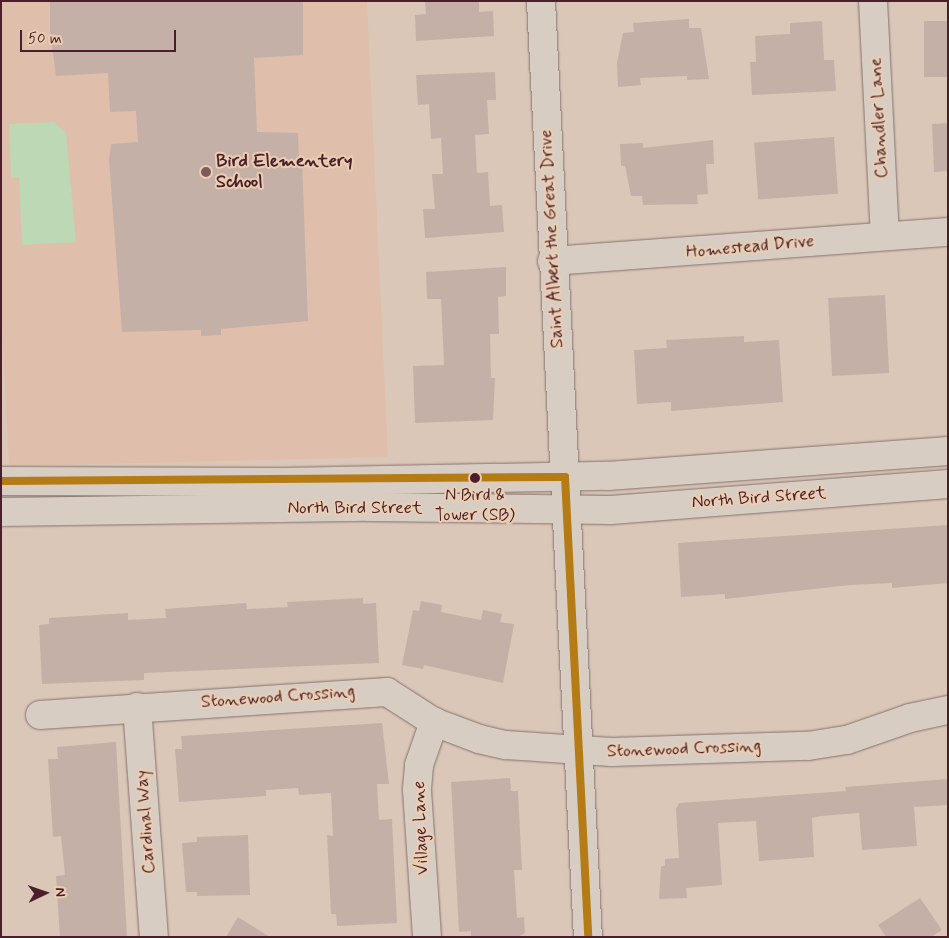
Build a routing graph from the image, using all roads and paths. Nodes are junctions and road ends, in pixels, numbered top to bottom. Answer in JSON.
{"nodes":[{"id":1,"x":541,"y":1,"type":"edge"},
{"id":2,"x":873,"y":1,"type":"edge"},
{"id":3,"x":948,"y":232,"type":"edge"},
{"id":4,"x":885,"y":236,"type":"junction"},
{"id":5,"x":552,"y":261,"type":"junction"},
{"id":6,"x":948,"y":451,"type":"edge"},
{"id":7,"x":565,"y":477,"type":"junction"},
{"id":8,"x":1,"y":481,"type":"edge"},
{"id":9,"x":948,"y":484,"type":"edge"},
{"id":10,"x":565,"y":509,"type":"junction"},
{"id":11,"x":1,"y":512,"type":"edge"},
{"id":12,"x":137,"y":707,"type":"junction"},
{"id":13,"x":948,"y":710,"type":"edge"},
{"id":14,"x":40,"y":715,"type":"dead end"},
{"id":15,"x":434,"y":722,"type":"junction"},
{"id":16,"x":580,"y":750,"type":"junction"},
{"id":17,"x":154,"y":937,"type":"edge"},
{"id":18,"x":426,"y":937,"type":"edge"},
{"id":19,"x":588,"y":937,"type":"edge"}],
"edges":[{"from":1,"to":5,"type":"street","name":"Saint Albert the Great Drive"},
{"from":2,"to":4,"type":"street","name":"Chandler Lane"},
{"from":3,"to":4,"type":"street","name":"Homestead Drive"},
{"from":4,"to":5,"type":"street","name":"Homestead Drive"},
{"from":5,"to":7,"type":"street","name":"Saint Albert the Great Drive"},
{"from":6,"to":7,"type":"street","name":"North Bird Street"},
{"from":7,"to":8,"type":"street","name":"North Bird Street"},
{"from":7,"to":10,"type":"street","name":"Saint Albert the Great Drive"},
{"from":9,"to":10,"type":"street","name":"North Bird Street"},
{"from":10,"to":11,"type":"street","name":"North Bird Street"},
{"from":10,"to":16,"type":"street","name":"Saint Albert the Great Drive"},
{"from":12,"to":14,"type":"street","name":"Stonewood Crossing"},
{"from":12,"to":15,"type":"street","name":"Stonewood Crossing"},
{"from":12,"to":17,"type":"street","name":"Cardinal Way"},
{"from":13,"to":16,"type":"street","name":"Stonewood Crossing"},
{"from":15,"to":16,"type":"street","name":"Stonewood Crossing"},
{"from":15,"to":18,"type":"street","name":"Village Lane"},
{"from":16,"to":19,"type":"street","name":"Saint Albert the Great Drive"}]}
